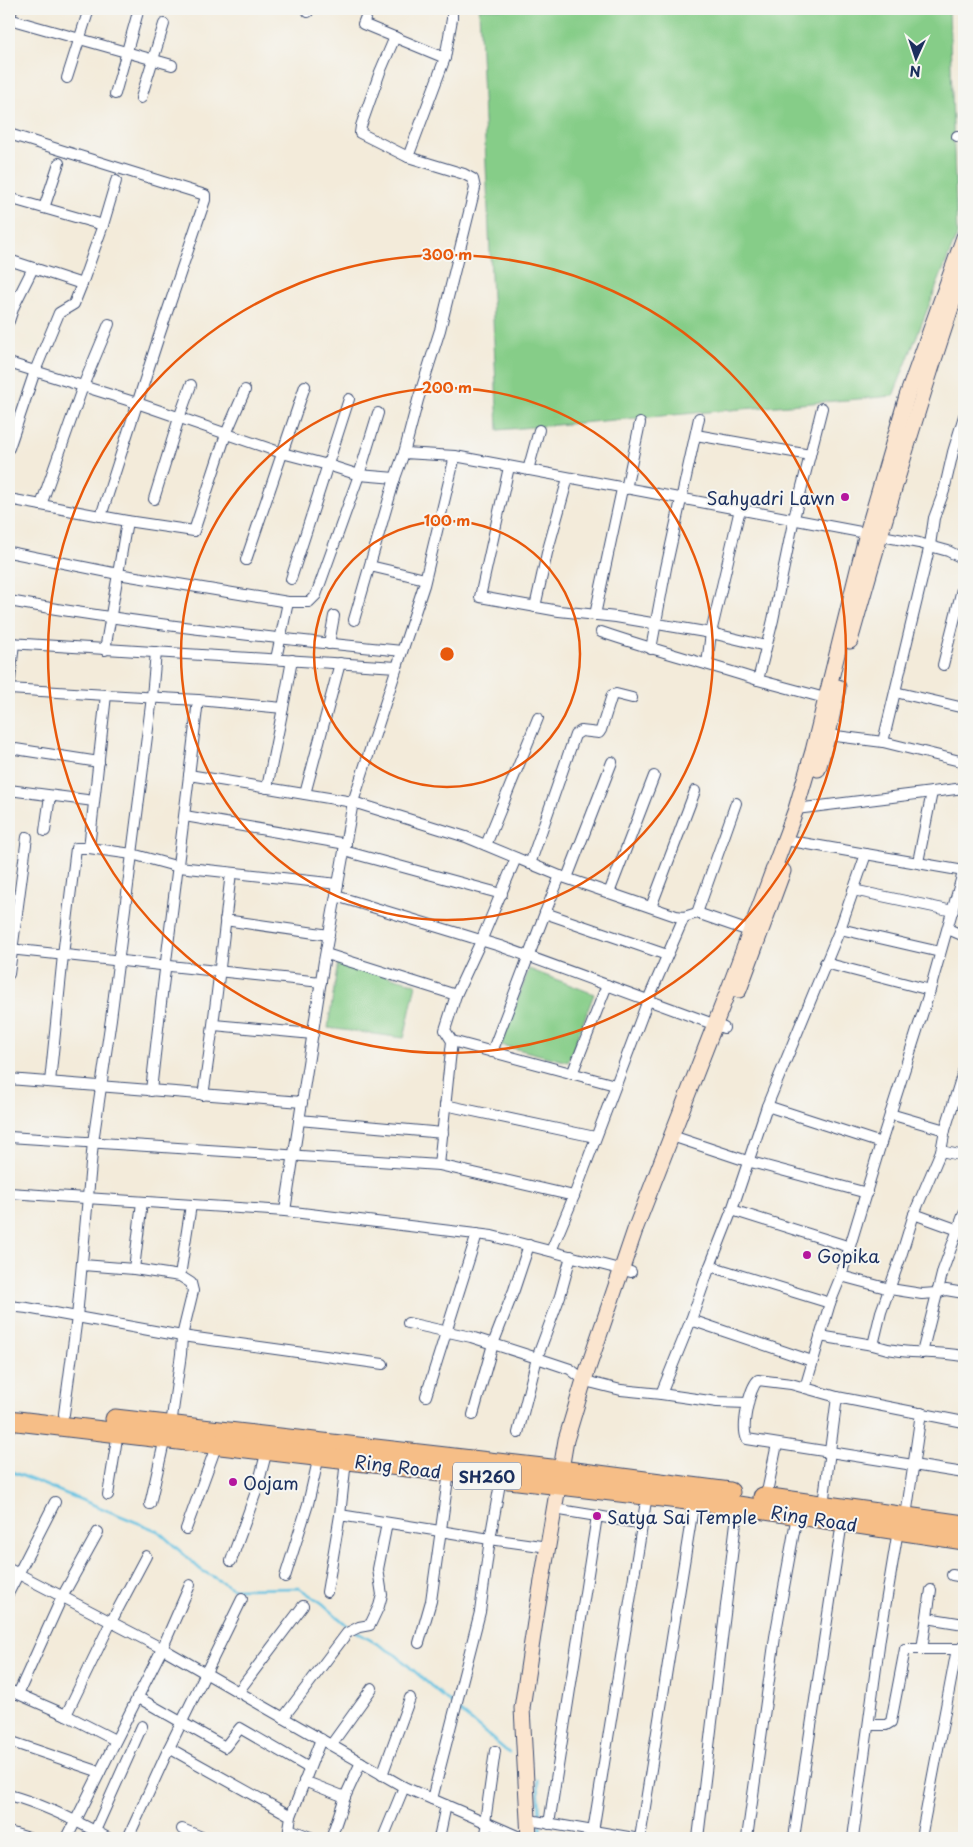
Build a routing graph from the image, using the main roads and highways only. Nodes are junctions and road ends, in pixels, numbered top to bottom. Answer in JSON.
{"nodes":[{"id":1,"x":9,"y":1408,"type":"edge"},
{"id":2,"x":76,"y":1419,"type":"junction"},
{"id":3,"x":9,"y":1420,"type":"edge"},
{"id":4,"x":168,"y":1431,"type":"junction"},
{"id":5,"x":565,"y":1469,"type":"junction"},
{"id":6,"x":902,"y":1523,"type":"junction"},
{"id":7,"x":964,"y":1525,"type":"edge"},
{"id":8,"x":964,"y":1540,"type":"edge"}],
"edges":[{"from":1,"to":2,"type":"highway","name":"Ring Road","number":"SH260"},
{"from":2,"to":3,"type":"highway","name":"Ring Road","number":"SH260"},
{"from":2,"to":4,"type":"highway","name":"Ring Road","number":"SH260"},
{"from":2,"to":4,"type":"highway","name":"Ring Road","number":"SH260"},
{"from":4,"to":5,"type":"highway","name":"Ring Road","number":"SH260"},
{"from":4,"to":5,"type":"highway","name":"Ring Road","number":"SH260"},
{"from":5,"to":6,"type":"highway","name":"Ring Road","number":"SH260"},
{"from":5,"to":6,"type":"highway","name":"Ring Road","number":"SH260"},
{"from":6,"to":7,"type":"highway","name":"Ring Road","number":"SH260"},
{"from":6,"to":8,"type":"highway","name":"Ring Road","number":"SH260"}]}
